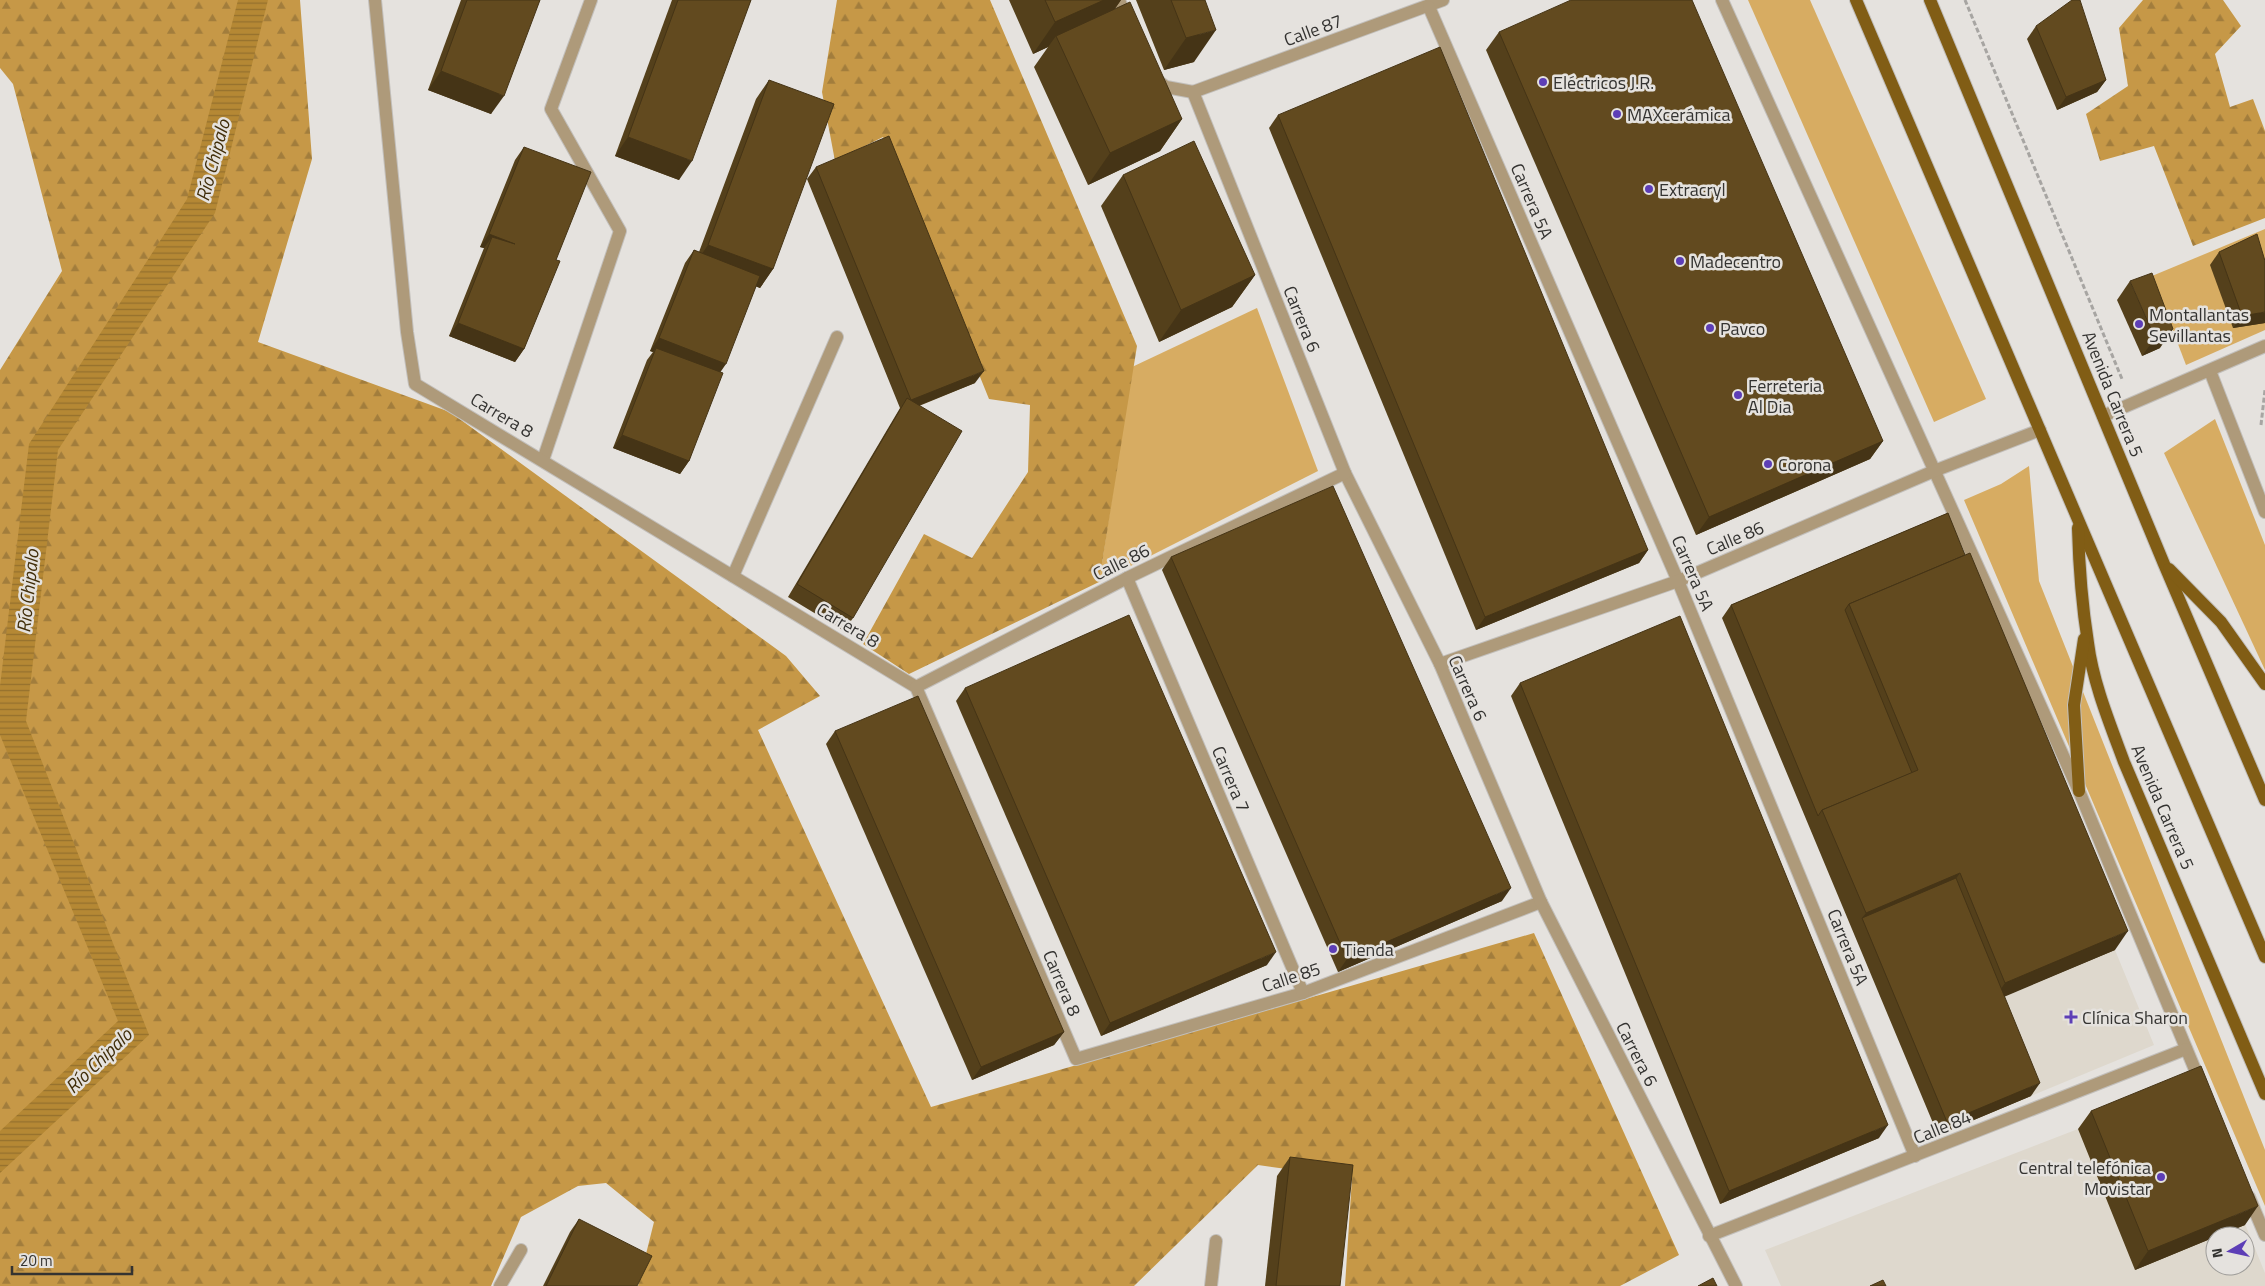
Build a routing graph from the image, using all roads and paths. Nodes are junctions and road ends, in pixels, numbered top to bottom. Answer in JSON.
{"nodes":[{"id":1,"x":376,"y":0,"type":"edge"},
{"id":2,"x":591,"y":0,"type":"edge"},
{"id":3,"x":1119,"y":0,"type":"edge"},
{"id":4,"x":1444,"y":0,"type":"edge"},
{"id":5,"x":1722,"y":0,"type":"edge"},
{"id":6,"x":1856,"y":0,"type":"edge"},
{"id":7,"x":1930,"y":0,"type":"edge"},
{"id":8,"x":1965,"y":0,"type":"edge"},
{"id":9,"x":1429,"y":7,"type":"junction"},
{"id":10,"x":1133,"y":33,"type":"edge"},
{"id":11,"x":1146,"y":66,"type":"edge"},
{"id":12,"x":1193,"y":92,"type":"junction"},
{"id":13,"x":837,"y":337,"type":"dead end"},
{"id":14,"x":2265,"y":346,"type":"edge"},
{"id":15,"x":2210,"y":370,"type":"junction"},
{"id":16,"x":2265,"y":390,"type":"edge"},
{"id":17,"x":2132,"y":403,"type":"junction"},
{"id":18,"x":2103,"y":416,"type":"junction"},
{"id":19,"x":2040,"y":430,"type":"junction"},
{"id":20,"x":2263,"y":430,"type":"dead end"},
{"id":21,"x":543,"y":460,"type":"junction"},
{"id":22,"x":1934,"y":471,"type":"junction"},
{"id":23,"x":1345,"y":473,"type":"junction"},
{"id":24,"x":2265,"y":512,"type":"edge"},
{"id":25,"x":2078,"y":520,"type":"junction"},
{"id":26,"x":2164,"y":564,"type":"junction"},
{"id":27,"x":733,"y":576,"type":"junction"},
{"id":28,"x":1127,"y":578,"type":"junction"},
{"id":29,"x":1678,"y":581,"type":"junction"},
{"id":30,"x":2086,"y":627,"type":"junction"},
{"id":31,"x":1440,"y":664,"type":"junction"},
{"id":32,"x":2265,"y":684,"type":"edge"},
{"id":33,"x":916,"y":687,"type":"junction"},
{"id":34,"x":2079,"y":791,"type":"junction"},
{"id":35,"x":2265,"y":800,"type":"edge"},
{"id":36,"x":1541,"y":902,"type":"junction"},
{"id":37,"x":2265,"y":957,"type":"edge"},
{"id":38,"x":1303,"y":993,"type":"junction"},
{"id":39,"x":2186,"y":1049,"type":"junction"},
{"id":40,"x":1076,"y":1059,"type":"joint"},
{"id":41,"x":2205,"y":1093,"type":"edge"},
{"id":42,"x":2265,"y":1094,"type":"edge"},
{"id":43,"x":1915,"y":1156,"type":"junction"},
{"id":44,"x":2242,"y":1182,"type":"edge"},
{"id":45,"x":2265,"y":1235,"type":"edge"},
{"id":46,"x":1709,"y":1236,"type":"junction"},
{"id":47,"x":1216,"y":1241,"type":"dead end"},
{"id":48,"x":522,"y":1250,"type":"dead end"},
{"id":49,"x":500,"y":1286,"type":"edge"},
{"id":50,"x":1211,"y":1286,"type":"edge"},
{"id":51,"x":1736,"y":1286,"type":"edge"}],
"edges":[{"from":1,"to":21,"type":"street","name":"Carrera 8"},
{"from":2,"to":21,"type":"street"},
{"from":3,"to":10,"type":"street"},
{"from":4,"to":9,"type":"street","name":"Calle 87"},
{"from":5,"to":22,"type":"street"},
{"from":6,"to":19,"type":"main road","name":"Avenida Carrera 5"},
{"from":7,"to":18,"type":"main road","name":"Avenida Carrera 5"},
{"from":8,"to":17,"type":"path"},
{"from":9,"to":12,"type":"street","name":"Calle 87"},
{"from":9,"to":29,"type":"street","name":"Carrera 5A"},
{"from":11,"to":12,"type":"street"},
{"from":12,"to":23,"type":"street","name":"Carrera 6"},
{"from":13,"to":27,"type":"street"},
{"from":14,"to":15,"type":"street"},
{"from":15,"to":17,"type":"street"},
{"from":15,"to":24,"type":"street"},
{"from":16,"to":20,"type":"path"},
{"from":17,"to":18,"type":"street"},
{"from":18,"to":26,"type":"main road","name":"Avenida Carrera 5"},
{"from":19,"to":22,"type":"street","name":"Calle 86"},
{"from":19,"to":25,"type":"main road","name":"Avenida Carrera 5"},
{"from":21,"to":27,"type":"street","name":"Carrera 8"},
{"from":22,"to":29,"type":"street","name":"Calle 86"},
{"from":22,"to":34,"type":"street"},
{"from":23,"to":28,"type":"street","name":"Calle 86"},
{"from":23,"to":31,"type":"street","name":"Carrera 6"},
{"from":25,"to":30,"type":"main road","name":"Avenida Carrera 5"},
{"from":25,"to":37,"type":"main road","name":"Avenida Carrera 5"},
{"from":26,"to":32,"type":"main road"},
{"from":26,"to":35,"type":"main road","name":"Avenida Carrera 5"},
{"from":27,"to":33,"type":"street","name":"Carrera 8"},
{"from":28,"to":33,"type":"street","name":"Calle 86"},
{"from":28,"to":38,"type":"street","name":"Carrera 7"},
{"from":29,"to":31,"type":"street","name":"Calle 86"},
{"from":29,"to":43,"type":"street","name":"Carrera 5A"},
{"from":30,"to":34,"type":"main road"},
{"from":30,"to":42,"type":"main road","name":"Avenida Carrera 5"},
{"from":31,"to":36,"type":"street","name":"Carrera 6"},
{"from":33,"to":40,"type":"street","name":"Carrera 8"},
{"from":34,"to":39,"type":"street"},
{"from":36,"to":38,"type":"street","name":"Calle 85"},
{"from":36,"to":46,"type":"street","name":"Carrera 6"},
{"from":38,"to":40,"type":"street","name":"Calle 85"},
{"from":39,"to":41,"type":"street"},
{"from":39,"to":43,"type":"street","name":"Calle 84"},
{"from":43,"to":46,"type":"street","name":"Calle 84"},
{"from":44,"to":45,"type":"street"},
{"from":46,"to":51,"type":"street","name":"Carrera 6"},
{"from":47,"to":50,"type":"street"},
{"from":48,"to":49,"type":"street"}]}
